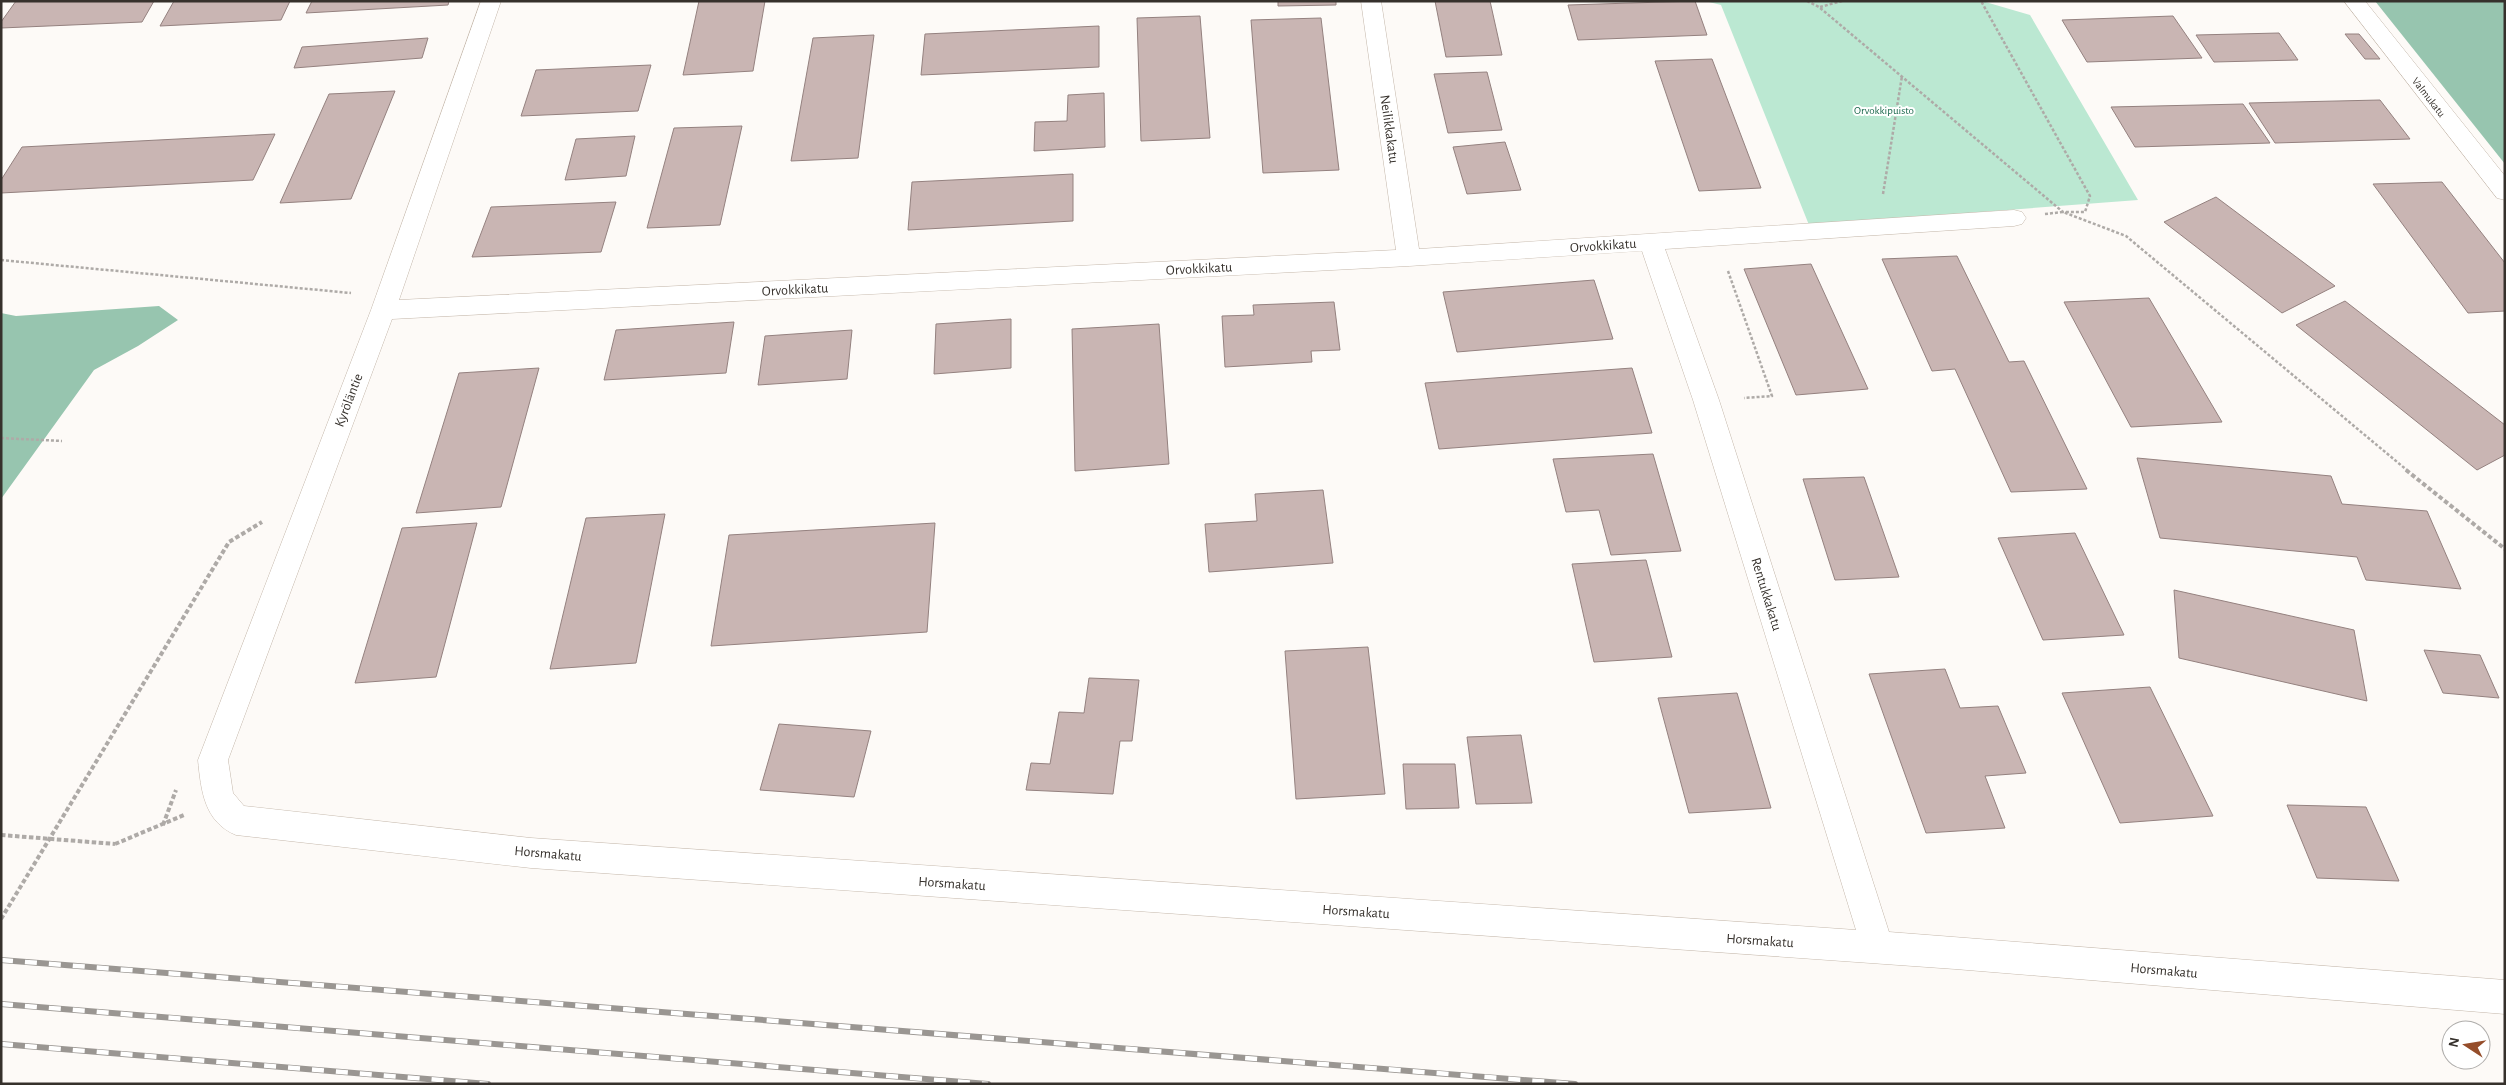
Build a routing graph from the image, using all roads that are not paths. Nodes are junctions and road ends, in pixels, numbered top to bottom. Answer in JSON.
{"nodes":[{"id":1,"x":491,"y":1,"type":"edge"},
{"id":2,"x":1371,"y":1,"type":"edge"},
{"id":3,"x":2354,"y":1,"type":"edge"},
{"id":4,"x":2505,"y":192,"type":"edge"},
{"id":5,"x":2014,"y":218,"type":"road end"},
{"id":6,"x":1650,"y":242,"type":"junction"},
{"id":7,"x":1409,"y":258,"type":"junction"},
{"id":8,"x":386,"y":301,"type":"junction"},
{"id":9,"x":218,"y":799,"type":"joint"},
{"id":10,"x":1878,"y":948,"type":"junction"},
{"id":11,"x":2505,"y":997,"type":"edge"}],
"edges":[{"from":1,"to":8,"type":"street","name":"Kyröläntie"},
{"from":2,"to":7,"type":"street","name":"Neilikkakatu"},
{"from":3,"to":4,"type":"street","name":"Valmukatu"},
{"from":5,"to":6,"type":"street","name":"Orvokkikatu"},
{"from":6,"to":7,"type":"street","name":"Orvokkikatu"},
{"from":6,"to":10,"type":"street","name":"Rentukkakatu"},
{"from":7,"to":8,"type":"street","name":"Orvokkikatu"},
{"from":8,"to":9,"type":"street","name":"Kyröläntie"},
{"from":9,"to":10,"type":"street","name":"Horsmakatu"},
{"from":10,"to":11,"type":"street","name":"Horsmakatu"}]}
